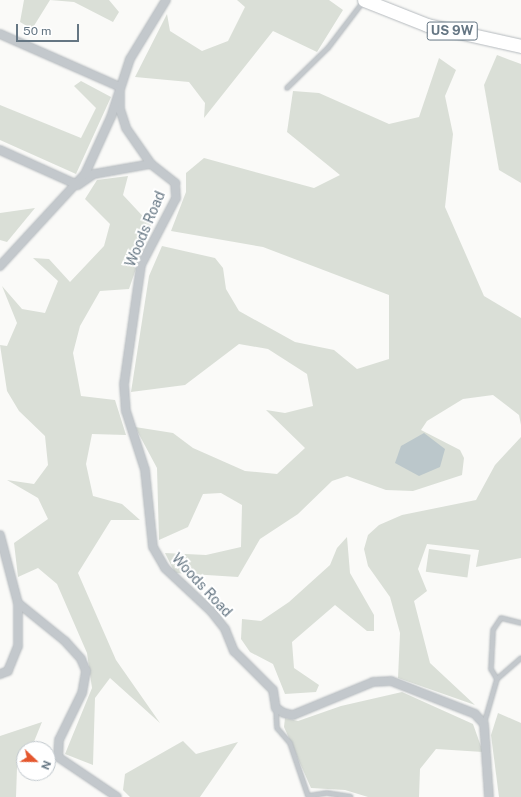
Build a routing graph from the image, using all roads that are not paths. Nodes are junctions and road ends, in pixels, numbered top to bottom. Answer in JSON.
{"nodes":[{"id":1,"x":166,"y":0,"type":"edge"},
{"id":2,"x":364,"y":0,"type":"edge"},
{"id":3,"x":0,"y":34,"type":"edge"},
{"id":4,"x":521,"y":46,"type":"edge"},
{"id":5,"x":120,"y":87,"type":"junction"},
{"id":6,"x":287,"y":88,"type":"dead end"},
{"id":7,"x":0,"y":150,"type":"edge"},
{"id":8,"x":151,"y":164,"type":"junction"},
{"id":9,"x":78,"y":185,"type":"junction"},
{"id":10,"x":0,"y":266,"type":"edge"},
{"id":11,"x":0,"y":536,"type":"edge"},
{"id":12,"x":18,"y":603,"type":"junction"},
{"id":13,"x":521,"y":623,"type":"edge"},
{"id":14,"x":521,"y":658,"type":"edge"},
{"id":15,"x":0,"y":674,"type":"edge"},
{"id":16,"x":497,"y":679,"type":"junction"},
{"id":17,"x":276,"y":708,"type":"junction"},
{"id":18,"x":484,"y":724,"type":"junction"},
{"id":19,"x":117,"y":797,"type":"edge"},
{"id":20,"x":351,"y":797,"type":"edge"},
{"id":21,"x":489,"y":797,"type":"edge"}],
"edges":[{"from":1,"to":5,"type":"street"},
{"from":2,"to":4,"type":"main road","number":"US 9W"},
{"from":2,"to":6,"type":"lane"},
{"from":3,"to":5,"type":"street"},
{"from":5,"to":8,"type":"street","name":"Woods Road"},
{"from":5,"to":9,"type":"street"},
{"from":7,"to":9,"type":"street"},
{"from":8,"to":9,"type":"street"},
{"from":8,"to":17,"type":"street","name":"Woods Road"},
{"from":9,"to":10,"type":"street"},
{"from":11,"to":12,"type":"street"},
{"from":12,"to":15,"type":"street"},
{"from":12,"to":19,"type":"street"},
{"from":13,"to":16,"type":"lane"},
{"from":14,"to":16,"type":"lane"},
{"from":16,"to":18,"type":"lane"},
{"from":17,"to":18,"type":"street"},
{"from":17,"to":20,"type":"lane"},
{"from":18,"to":21,"type":"street"}]}
